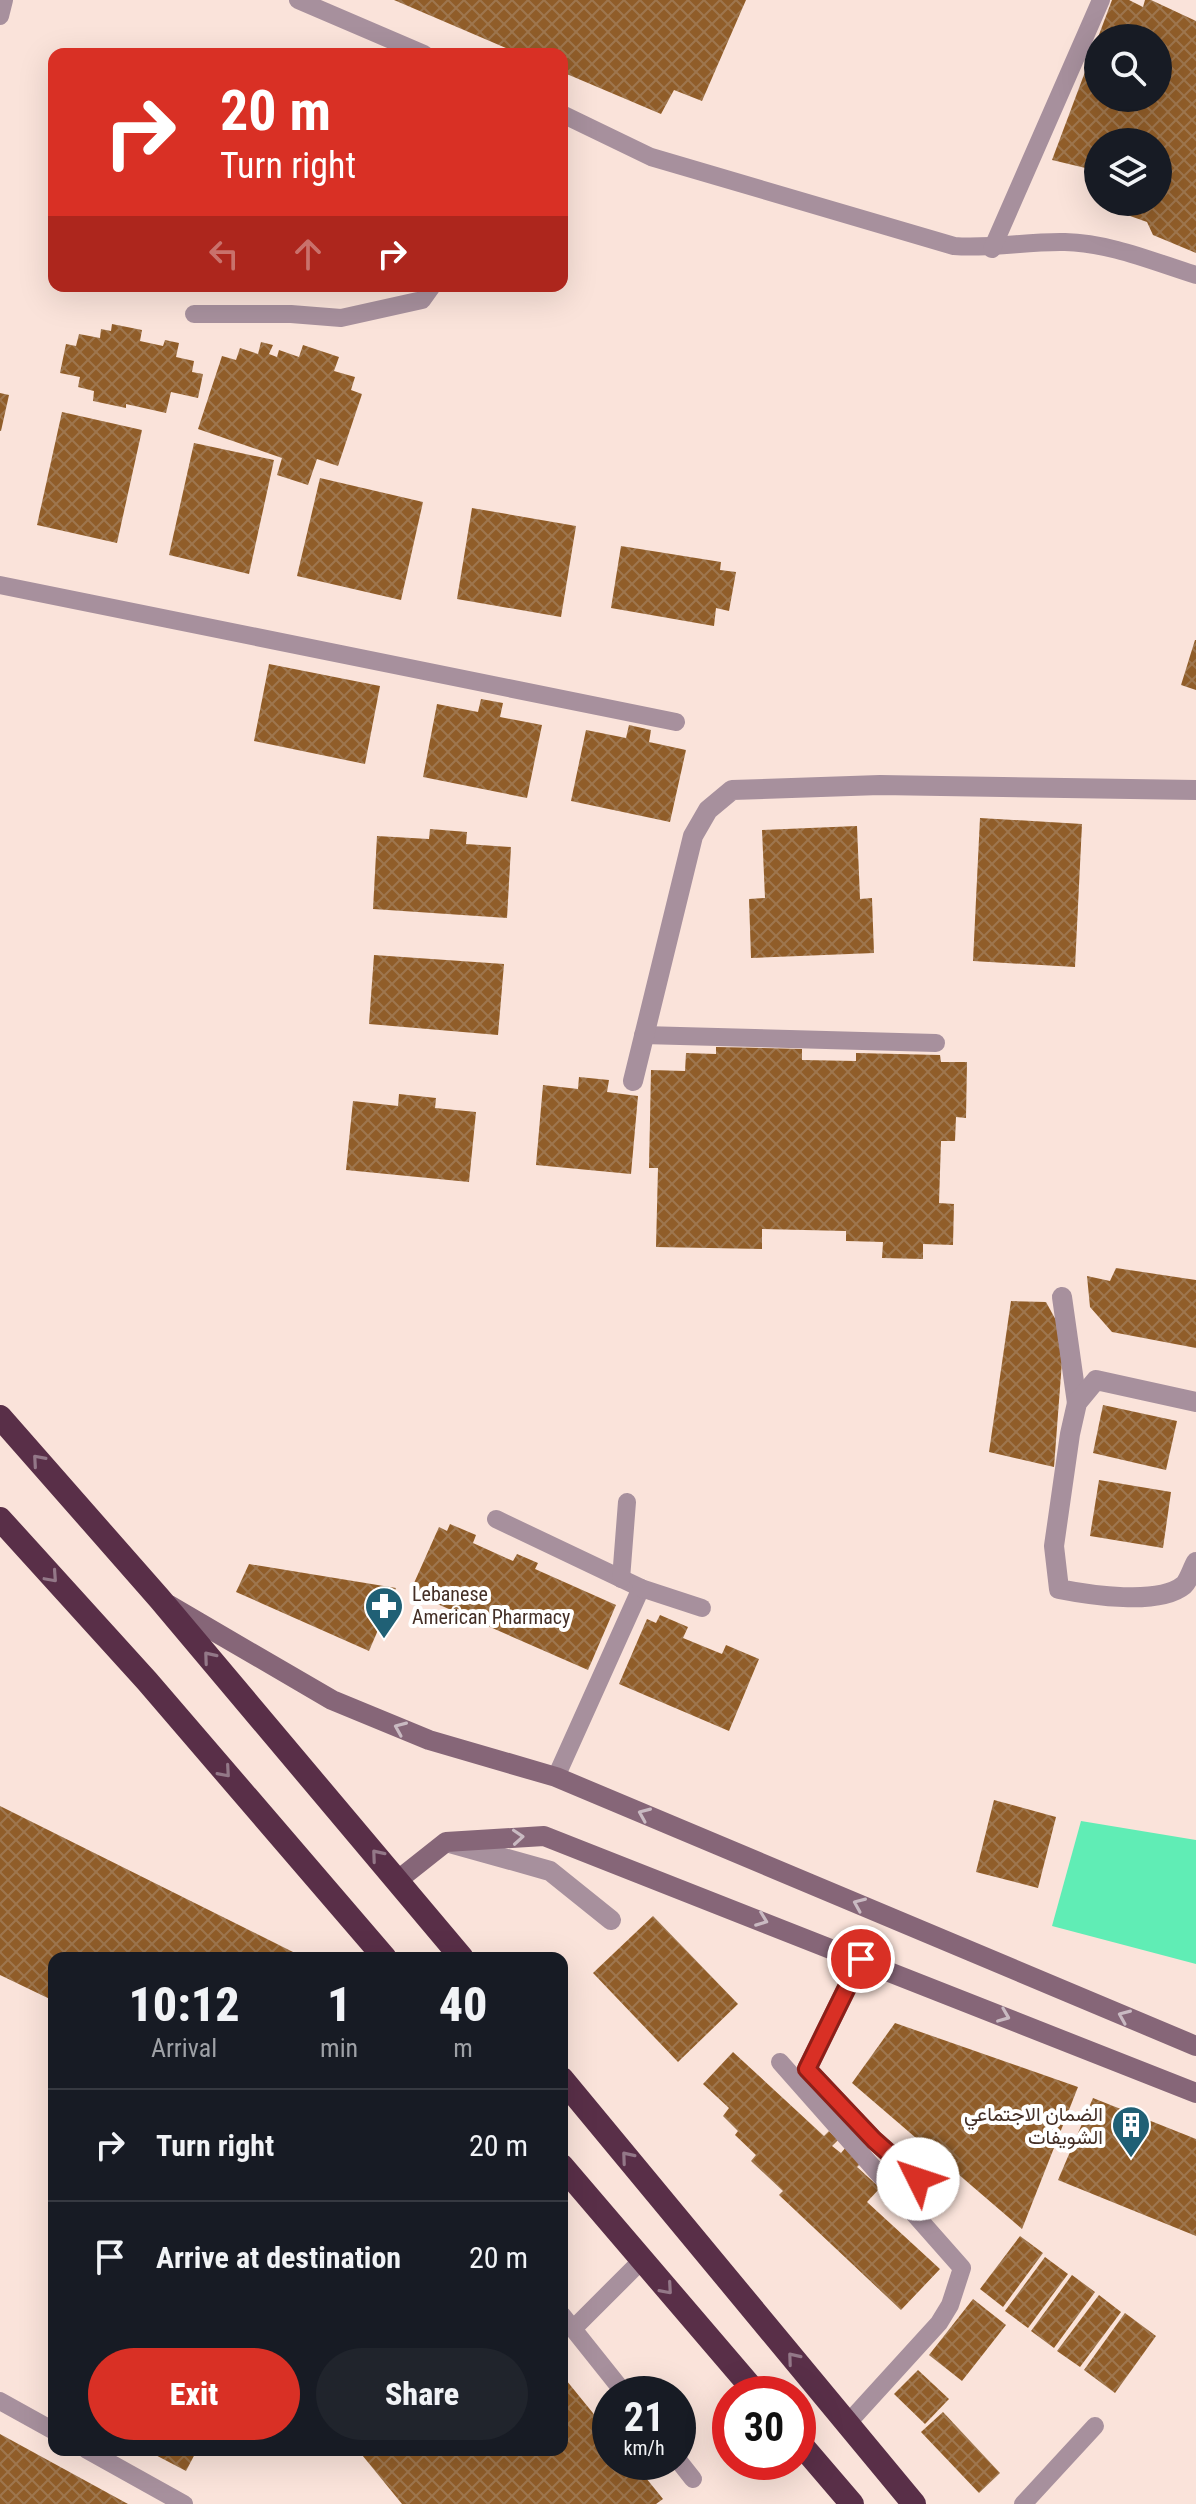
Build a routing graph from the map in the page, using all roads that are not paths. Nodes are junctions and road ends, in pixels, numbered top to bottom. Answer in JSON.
{"nodes":[{"id":1,"x":4,"y":0,"type":"edge"},
{"id":2,"x":298,"y":0,"type":"edge"},
{"id":3,"x":1101,"y":0,"type":"edge"},
{"id":4,"x":0,"y":16,"type":"edge"},
{"id":5,"x":410,"y":48,"type":"edge"},
{"id":6,"x":568,"y":117,"type":"edge"},
{"id":7,"x":992,"y":249,"type":"junction"},
{"id":8,"x":1196,"y":275,"type":"edge"},
{"id":9,"x":428,"y":292,"type":"edge"},
{"id":10,"x":194,"y":314,"type":"dead end"},
{"id":11,"x":0,"y":585,"type":"edge"},
{"id":12,"x":676,"y":722,"type":"dead end"},
{"id":13,"x":1196,"y":790,"type":"edge"},
{"id":14,"x":643,"y":1035,"type":"junction"},
{"id":15,"x":936,"y":1043,"type":"dead end"},
{"id":16,"x":633,"y":1081,"type":"dead end"},
{"id":17,"x":1062,"y":1297,"type":"dead end"},
{"id":18,"x":1196,"y":1402,"type":"edge"},
{"id":19,"x":1077,"y":1403,"type":"junction"},
{"id":20,"x":0,"y":1417,"type":"edge"},
{"id":21,"x":627,"y":1502,"type":"dead end"},
{"id":22,"x":0,"y":1519,"type":"edge"},
{"id":23,"x":496,"y":1519,"type":"dead end"},
{"id":24,"x":1196,"y":1562,"type":"edge"},
{"id":25,"x":621,"y":1579,"type":"junction"},
{"id":26,"x":641,"y":1588,"type":"junction"},
{"id":27,"x":159,"y":1598,"type":"junction"},
{"id":28,"x":702,"y":1608,"type":"dead end"},
{"id":29,"x":556,"y":1777,"type":"junction"},
{"id":30,"x":446,"y":1842,"type":"junction"},
{"id":31,"x":398,"y":1880,"type":"junction"},
{"id":32,"x":611,"y":1920,"type":"dead end"},
{"id":33,"x":380,"y":1952,"type":"edge"},
{"id":34,"x":457,"y":1952,"type":"edge"},
{"id":35,"x":861,"y":1959,"type":"junction"},
{"id":36,"x":1196,"y":2046,"type":"edge"},
{"id":37,"x":780,"y":2062,"type":"dead end"},
{"id":38,"x":568,"y":2086,"type":"edge"},
{"id":39,"x":1196,"y":2093,"type":"edge"},
{"id":40,"x":568,"y":2173,"type":"edge"},
{"id":41,"x":918,"y":2179,"type":"dead end"},
{"id":42,"x":642,"y":2260,"type":"junction"},
{"id":43,"x":568,"y":2322,"type":"edge"},
{"id":44,"x":611,"y":2376,"type":"edge"},
{"id":45,"x":742,"y":2376,"type":"edge"},
{"id":46,"x":0,"y":2401,"type":"edge"},
{"id":47,"x":847,"y":2424,"type":"junction"},
{"id":48,"x":1095,"y":2426,"type":"dead end"},
{"id":49,"x":48,"y":2428,"type":"edge"},
{"id":50,"x":98,"y":2456,"type":"edge"},
{"id":51,"x":816,"y":2462,"type":"edge"},
{"id":52,"x":184,"y":2504,"type":"edge"},
{"id":53,"x":852,"y":2504,"type":"edge"},
{"id":54,"x":914,"y":2504,"type":"edge"},
{"id":55,"x":1023,"y":2504,"type":"edge"}],
"edges":[{"from":1,"to":4,"type":"lane"},
{"from":2,"to":5,"type":"lane"},
{"from":3,"to":7,"type":"lane"},
{"from":6,"to":7,"type":"lane"},
{"from":7,"to":8,"type":"lane"},
{"from":9,"to":10,"type":"lane"},
{"from":11,"to":12,"type":"lane"},
{"from":13,"to":14,"type":"street"},
{"from":14,"to":15,"type":"lane"},
{"from":14,"to":16,"type":"street"},
{"from":17,"to":19,"type":"street"},
{"from":18,"to":19,"type":"street"},
{"from":19,"to":24,"type":"street"},
{"from":27,"to":20,"type":"highway","one_way":true},
{"from":21,"to":25,"type":"lane"},
{"from":22,"to":33,"type":"highway","one_way":true},
{"from":23,"to":25,"type":"lane"},
{"from":25,"to":26,"type":"lane"},
{"from":26,"to":28,"type":"lane"},
{"from":26,"to":29,"type":"lane"},
{"from":29,"to":27,"type":"street","one_way":true},
{"from":31,"to":27,"type":"highway","one_way":true},
{"from":36,"to":29,"type":"street","one_way":true},
{"from":30,"to":31,"type":"street"},
{"from":30,"to":32,"type":"street"},
{"from":30,"to":35,"type":"street","one_way":true},
{"from":31,"to":34,"type":"highway"},
{"from":35,"to":39,"type":"street","one_way":true},
{"from":35,"to":41,"type":"street"},
{"from":37,"to":47,"type":"lane"},
{"from":47,"to":38,"type":"highway","one_way":true},
{"from":40,"to":42,"type":"highway"},
{"from":42,"to":43,"type":"lane"},
{"from":42,"to":45,"type":"highway","one_way":true},
{"from":43,"to":44,"type":"lane"},
{"from":46,"to":49,"type":"lane"},
{"from":47,"to":54,"type":"highway"},
{"from":48,"to":55,"type":"lane"},
{"from":50,"to":52,"type":"lane"},
{"from":51,"to":53,"type":"highway"}]}
